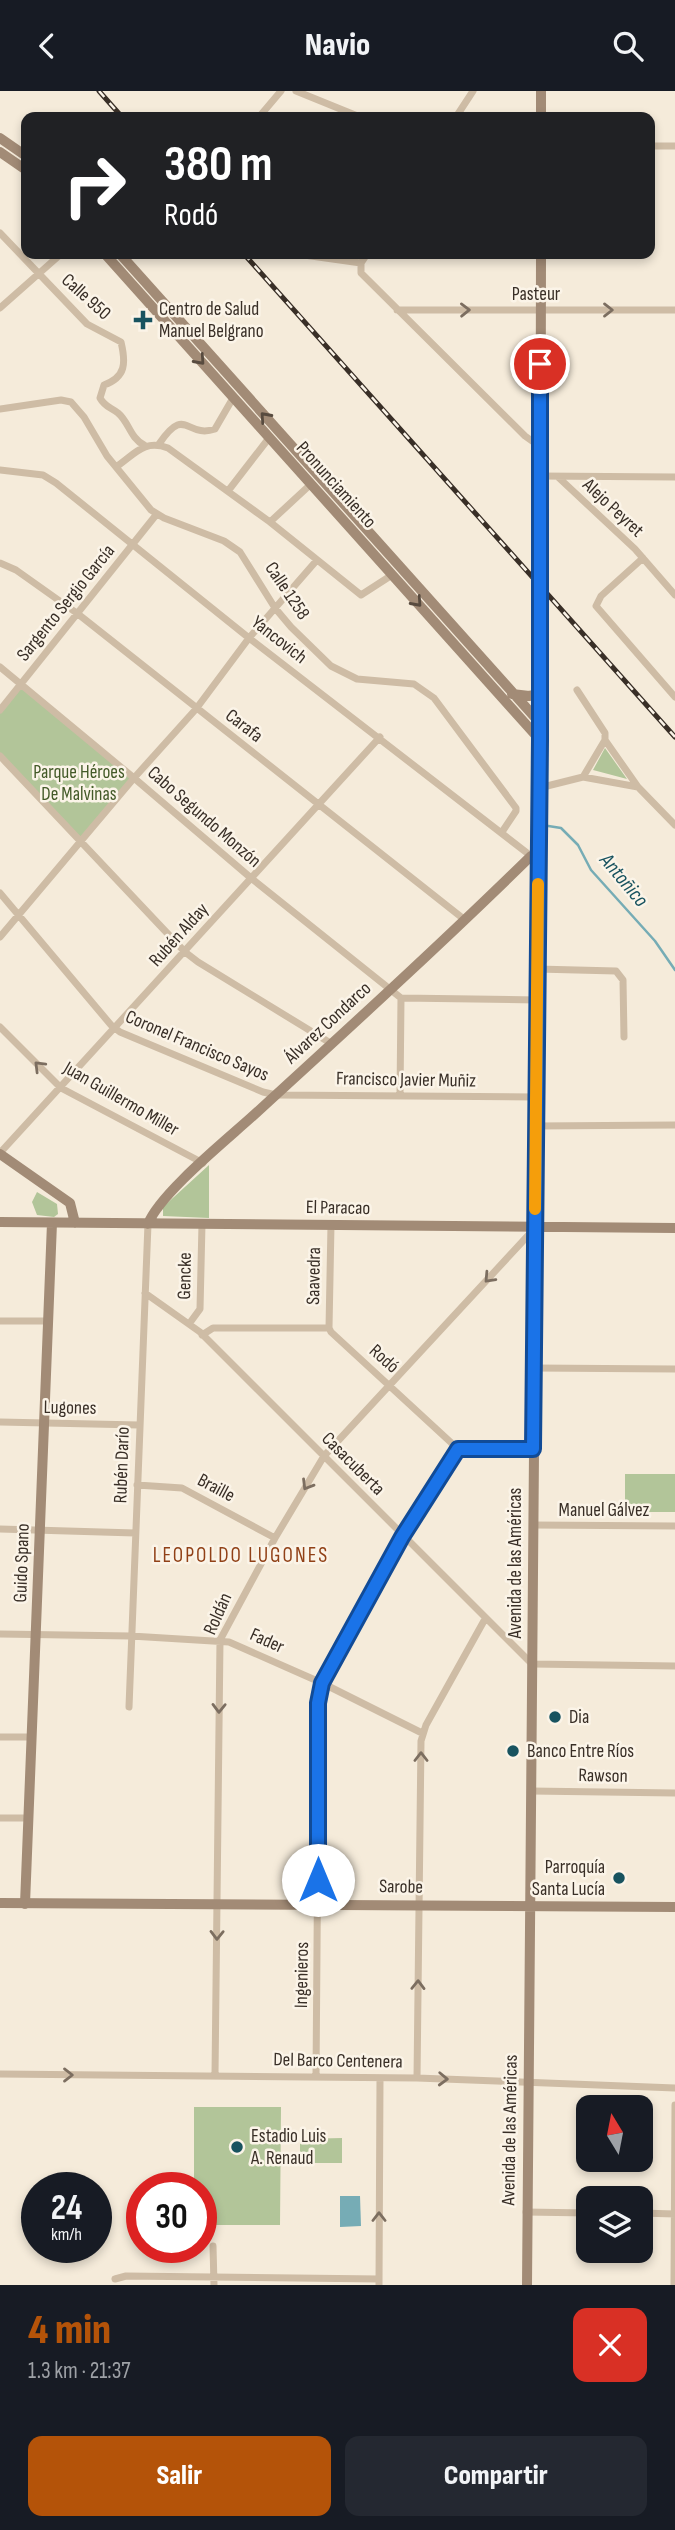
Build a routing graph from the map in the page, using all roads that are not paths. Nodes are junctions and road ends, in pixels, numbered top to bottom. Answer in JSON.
{"nodes":[{"id":1,"x":281,"y":91,"type":"edge"},
{"id":2,"x":296,"y":91,"type":"edge"},
{"id":3,"x":473,"y":91,"type":"edge"},
{"id":4,"x":541,"y":91,"type":"edge"},
{"id":5,"x":263,"y":112,"type":"edge"},
{"id":6,"x":347,"y":112,"type":"edge"},
{"id":7,"x":459,"y":112,"type":"edge"},
{"id":8,"x":541,"y":112,"type":"edge"},
{"id":9,"x":0,"y":138,"type":"edge"},
{"id":10,"x":655,"y":146,"type":"edge"},
{"id":11,"x":675,"y":146,"type":"edge"},
{"id":12,"x":21,"y":153,"type":"edge"},
{"id":13,"x":2,"y":156,"type":"edge"},
{"id":14,"x":21,"y":167,"type":"edge"},
{"id":15,"x":0,"y":233,"type":"edge"},
{"id":16,"x":21,"y":256,"type":"edge"},
{"id":17,"x":24,"y":259,"type":"edge"},
{"id":18,"x":55,"y":259,"type":"edge"},
{"id":19,"x":109,"y":259,"type":"edge"},
{"id":20,"x":124,"y":259,"type":"edge"},
{"id":21,"x":333,"y":259,"type":"edge"},
{"id":22,"x":364,"y":259,"type":"edge"},
{"id":23,"x":541,"y":259,"type":"edge"},
{"id":24,"x":361,"y":263,"type":"junction"},
{"id":25,"x":38,"y":274,"type":"junction"},
{"id":26,"x":0,"y":308,"type":"edge"},
{"id":27,"x":541,"y":309,"type":"junction"},
{"id":28,"x":397,"y":310,"type":"junction"},
{"id":29,"x":675,"y":310,"type":"edge"},
{"id":30,"x":233,"y":398,"type":"junction"},
{"id":31,"x":0,"y":409,"type":"edge"},
{"id":32,"x":269,"y":438,"type":"junction"},
{"id":33,"x":144,"y":445,"type":"junction"},
{"id":34,"x":159,"y":445,"type":"junction"},
{"id":35,"x":539,"y":446,"type":"junction"},
{"id":36,"x":116,"y":467,"type":"junction"},
{"id":37,"x":0,"y":470,"type":"edge"},
{"id":38,"x":539,"y":476,"type":"junction"},
{"id":39,"x":558,"y":477,"type":"junction"},
{"id":40,"x":675,"y":477,"type":"edge"},
{"id":41,"x":311,"y":484,"type":"junction"},
{"id":42,"x":228,"y":491,"type":"junction"},
{"id":43,"x":156,"y":515,"type":"junction"},
{"id":44,"x":270,"y":522,"type":"junction"},
{"id":45,"x":134,"y":543,"type":"junction"},
{"id":46,"x":643,"y":558,"type":"junction"},
{"id":47,"x":317,"y":560,"type":"junction"},
{"id":48,"x":0,"y":563,"type":"edge"},
{"id":49,"x":392,"y":575,"type":"junction"},
{"id":50,"x":675,"y":595,"type":"edge"},
{"id":51,"x":275,"y":608,"type":"junction"},
{"id":52,"x":78,"y":614,"type":"junction"},
{"id":53,"x":249,"y":638,"type":"junction"},
{"id":54,"x":0,"y":667,"type":"edge"},
{"id":55,"x":21,"y":683,"type":"junction"},
{"id":56,"x":577,"y":690,"type":"dead end"},
{"id":57,"x":512,"y":694,"type":"junction"},
{"id":58,"x":539,"y":694,"type":"junction"},
{"id":59,"x":675,"y":697,"type":"edge"},
{"id":60,"x":196,"y":709,"type":"junction"},
{"id":61,"x":0,"y":711,"type":"edge"},
{"id":62,"x":540,"y":723,"type":"junction"},
{"id":63,"x":380,"y":737,"type":"junction"},
{"id":64,"x":540,"y":740,"type":"junction"},
{"id":65,"x":605,"y":740,"type":"junction"},
{"id":66,"x":0,"y":757,"type":"edge"},
{"id":67,"x":583,"y":776,"type":"junction"},
{"id":68,"x":134,"y":778,"type":"junction"},
{"id":69,"x":638,"y":787,"type":"junction"},
{"id":70,"x":539,"y":788,"type":"junction"},
{"id":71,"x":318,"y":805,"type":"junction"},
{"id":72,"x":675,"y":825,"type":"edge"},
{"id":73,"x":502,"y":832,"type":"junction"},
{"id":74,"x":80,"y":841,"type":"junction"},
{"id":75,"x":535,"y":855,"type":"junction"},
{"id":76,"x":251,"y":879,"type":"junction"},
{"id":77,"x":0,"y":893,"type":"edge"},
{"id":78,"x":19,"y":915,"type":"junction"},
{"id":79,"x":465,"y":920,"type":"junction"},
{"id":80,"x":0,"y":937,"type":"edge"},
{"id":81,"x":185,"y":952,"type":"junction"},
{"id":82,"x":537,"y":969,"type":"junction"},
{"id":83,"x":390,"y":990,"type":"junction"},
{"id":84,"x":401,"y":998,"type":"junction"},
{"id":85,"x":537,"y":1000,"type":"junction"},
{"id":86,"x":0,"y":1027,"type":"edge"},
{"id":87,"x":115,"y":1029,"type":"junction"},
{"id":88,"x":624,"y":1037,"type":"dead end"},
{"id":89,"x":332,"y":1044,"type":"junction"},
{"id":90,"x":61,"y":1088,"type":"junction"},
{"id":91,"x":276,"y":1095,"type":"junction"},
{"id":92,"x":400,"y":1096,"type":"junction"},
{"id":93,"x":536,"y":1097,"type":"junction"},
{"id":94,"x":675,"y":1125,"type":"edge"},
{"id":95,"x":536,"y":1126,"type":"junction"},
{"id":96,"x":0,"y":1153,"type":"edge"},
{"id":97,"x":202,"y":1163,"type":"junction"},
{"id":98,"x":0,"y":1222,"type":"edge"},
{"id":99,"x":52,"y":1223,"type":"junction"},
{"id":100,"x":75,"y":1223,"type":"junction"},
{"id":101,"x":148,"y":1224,"type":"junction"},
{"id":102,"x":202,"y":1224,"type":"junction"},
{"id":103,"x":331,"y":1225,"type":"junction"},
{"id":104,"x":535,"y":1228,"type":"junction"},
{"id":105,"x":675,"y":1228,"type":"edge"},
{"id":106,"x":145,"y":1293,"type":"junction"},
{"id":107,"x":0,"y":1321,"type":"edge"},
{"id":108,"x":48,"y":1321,"type":"junction"},
{"id":109,"x":189,"y":1324,"type":"junction"},
{"id":110,"x":329,"y":1328,"type":"junction"},
{"id":111,"x":202,"y":1335,"type":"junction"},
{"id":112,"x":534,"y":1367,"type":"junction"},
{"id":113,"x":675,"y":1369,"type":"edge"},
{"id":114,"x":390,"y":1386,"type":"junction"},
{"id":115,"x":0,"y":1422,"type":"edge"},
{"id":116,"x":45,"y":1423,"type":"junction"},
{"id":117,"x":139,"y":1425,"type":"junction"},
{"id":118,"x":458,"y":1449,"type":"junction"},
{"id":119,"x":533,"y":1449,"type":"junction"},
{"id":120,"x":324,"y":1457,"type":"junction"},
{"id":121,"x":137,"y":1485,"type":"junction"},
{"id":122,"x":533,"y":1525,"type":"junction"},
{"id":123,"x":675,"y":1526,"type":"edge"},
{"id":124,"x":0,"y":1529,"type":"edge"},
{"id":125,"x":41,"y":1530,"type":"junction"},
{"id":126,"x":135,"y":1533,"type":"junction"},
{"id":127,"x":402,"y":1537,"type":"junction"},
{"id":128,"x":275,"y":1538,"type":"junction"},
{"id":129,"x":485,"y":1619,"type":"junction"},
{"id":130,"x":0,"y":1634,"type":"edge"},
{"id":131,"x":37,"y":1635,"type":"junction"},
{"id":132,"x":131,"y":1636,"type":"junction"},
{"id":133,"x":220,"y":1640,"type":"junction"},
{"id":134,"x":532,"y":1664,"type":"junction"},
{"id":135,"x":675,"y":1666,"type":"edge"},
{"id":136,"x":322,"y":1683,"type":"junction"},
{"id":137,"x":129,"y":1707,"type":"dead end"},
{"id":138,"x":422,"y":1733,"type":"junction"},
{"id":139,"x":0,"y":1737,"type":"edge"},
{"id":140,"x":31,"y":1737,"type":"junction"},
{"id":141,"x":531,"y":1791,"type":"junction"},
{"id":142,"x":675,"y":1793,"type":"edge"},
{"id":143,"x":0,"y":1818,"type":"edge"},
{"id":144,"x":29,"y":1818,"type":"junction"},
{"id":145,"x":0,"y":1903,"type":"edge"},
{"id":146,"x":25,"y":1904,"type":"junction"},
{"id":147,"x":217,"y":1904,"type":"junction"},
{"id":148,"x":318,"y":1904,"type":"junction"},
{"id":149,"x":419,"y":1905,"type":"junction"},
{"id":150,"x":530,"y":1906,"type":"junction"},
{"id":151,"x":675,"y":1907,"type":"edge"},
{"id":152,"x":0,"y":2074,"type":"edge"},
{"id":153,"x":215,"y":2075,"type":"junction"},
{"id":154,"x":316,"y":2077,"type":"junction"},
{"id":155,"x":380,"y":2078,"type":"junction"},
{"id":156,"x":417,"y":2078,"type":"junction"},
{"id":157,"x":528,"y":2083,"type":"junction"},
{"id":158,"x":675,"y":2088,"type":"edge"},
{"id":159,"x":675,"y":2105,"type":"edge"},
{"id":160,"x":526,"y":2212,"type":"junction"},
{"id":161,"x":576,"y":2213,"type":"edge"},
{"id":162,"x":653,"y":2213,"type":"edge"},
{"id":163,"x":674,"y":2214,"type":"edge"},
{"id":164,"x":213,"y":2263,"type":"edge"},
{"id":165,"x":115,"y":2279,"type":"dead end"},
{"id":166,"x":214,"y":2281,"type":"edge"},
{"id":167,"x":379,"y":2282,"type":"edge"},
{"id":168,"x":527,"y":2285,"type":"edge"},
{"id":169,"x":674,"y":2285,"type":"edge"}],
"edges":[{"from":1,"to":5,"type":"street"},
{"from":2,"to":6,"type":"street"},
{"from":3,"to":7,"type":"street"},
{"from":4,"to":8,"type":"main road"},
{"from":9,"to":12,"type":"main road"},
{"from":10,"to":11,"type":"street"},
{"from":13,"to":14,"type":"main road"},
{"from":15,"to":16,"type":"street","name":"Calle 950"},
{"from":17,"to":25,"type":"street","name":"Calle 950"},
{"from":18,"to":25,"type":"street"},
{"from":19,"to":30,"type":"main road","name":"Pronunciamiento","one_way":true},
{"from":57,"to":20,"type":"main road","name":"Pronunciamiento","one_way":true},
{"from":21,"to":24,"type":"street"},
{"from":22,"to":24,"type":"street"},
{"from":23,"to":27,"type":"main road","name":"Avenida de las Américas"},
{"from":24,"to":28,"type":"street"},
{"from":25,"to":26,"type":"street"},
{"from":25,"to":33,"type":"street","name":"Calle 950"},
{"from":28,"to":27,"type":"street","name":"Pasteur","one_way":true},
{"from":27,"to":29,"type":"street","name":"Pasteur","one_way":true},
{"from":27,"to":35,"type":"main road","name":"Avenida de las Américas"},
{"from":28,"to":35,"type":"street"},
{"from":30,"to":32,"type":"main road","name":"Pronunciamiento"},
{"from":30,"to":34,"type":"street"},
{"from":31,"to":36,"type":"street","name":"Calle 1258"},
{"from":32,"to":41,"type":"main road","name":"Pronunciamiento"},
{"from":32,"to":42,"type":"street"},
{"from":33,"to":34,"type":"street"},
{"from":33,"to":36,"type":"street"},
{"from":34,"to":42,"type":"street"},
{"from":35,"to":38,"type":"main road","name":"Avenida de las Américas"},
{"from":36,"to":43,"type":"street","name":"Calle 1258"},
{"from":37,"to":45,"type":"street","name":"Yancovich"},
{"from":38,"to":39,"type":"street"},
{"from":38,"to":58,"type":"main road","name":"Avenida de las Américas"},
{"from":39,"to":40,"type":"street"},
{"from":39,"to":46,"type":"street","name":"Alejo Peyret"},
{"from":41,"to":44,"type":"street"},
{"from":41,"to":49,"type":"main road","name":"Pronunciamiento"},
{"from":42,"to":44,"type":"street"},
{"from":43,"to":45,"type":"street","name":"Sargento Sergio García"},
{"from":43,"to":51,"type":"street","name":"Calle 1258"},
{"from":44,"to":47,"type":"street"},
{"from":45,"to":52,"type":"street","name":"Sargento Sergio García"},
{"from":45,"to":53,"type":"street","name":"Yancovich"},
{"from":46,"to":50,"type":"street","name":"Alejo Peyret"},
{"from":46,"to":59,"type":"street"},
{"from":47,"to":49,"type":"street"},
{"from":47,"to":51,"type":"street"},
{"from":48,"to":52,"type":"street","name":"Carafa"},
{"from":49,"to":64,"type":"main road","name":"Pronunciamiento","one_way":true},
{"from":51,"to":53,"type":"street"},
{"from":51,"to":73,"type":"street","name":"Calle 1258"},
{"from":52,"to":55,"type":"street","name":"Sargento Sergio García"},
{"from":52,"to":60,"type":"street","name":"Carafa"},
{"from":53,"to":60,"type":"street"},
{"from":53,"to":63,"type":"street","name":"Yancovich"},
{"from":54,"to":55,"type":"street","name":"Cabo Segundo Monzón"},
{"from":55,"to":61,"type":"street","name":"Sargento Sergio García"},
{"from":55,"to":68,"type":"street","name":"Cabo Segundo Monzón"},
{"from":56,"to":65,"type":"street"},
{"from":57,"to":58,"type":"main road"},
{"from":57,"to":62,"type":"main road","name":"Pronunciamiento"},
{"from":58,"to":62,"type":"main road","name":"Avenida de las Américas"},
{"from":60,"to":68,"type":"street"},
{"from":60,"to":71,"type":"street","name":"Carafa"},
{"from":62,"to":64,"type":"main road","name":"Avenida de las Américas"},
{"from":63,"to":71,"type":"street","name":"Rubén Alday"},
{"from":63,"to":73,"type":"street","name":"Yancovich"},
{"from":64,"to":70,"type":"main road","name":"Avenida de las Américas"},
{"from":65,"to":67,"type":"street"},
{"from":65,"to":69,"type":"street"},
{"from":66,"to":74,"type":"street"},
{"from":67,"to":69,"type":"street"},
{"from":67,"to":70,"type":"street"},
{"from":68,"to":74,"type":"street"},
{"from":68,"to":76,"type":"street","name":"Cabo Segundo Monzón"},
{"from":69,"to":72,"type":"street"},
{"from":70,"to":75,"type":"main road","name":"Avenida de las Américas"},
{"from":71,"to":76,"type":"street","name":"Rubén Alday"},
{"from":71,"to":79,"type":"street","name":"Carafa"},
{"from":73,"to":75,"type":"street","name":"Yancovich"},
{"from":74,"to":78,"type":"street"},
{"from":74,"to":81,"type":"street"},
{"from":75,"to":79,"type":"main road","name":"Álvarez Condarco"},
{"from":75,"to":82,"type":"main road","name":"Avenida de las Américas"},
{"from":76,"to":81,"type":"street","name":"Rubén Alday"},
{"from":76,"to":83,"type":"street","name":"Cabo Segundo Monzón"},
{"from":77,"to":78,"type":"street","name":"Coronel Francisco Sayos"},
{"from":78,"to":80,"type":"street"},
{"from":78,"to":87,"type":"street","name":"Coronel Francisco Sayos"},
{"from":79,"to":83,"type":"main road","name":"Álvarez Condarco"},
{"from":81,"to":87,"type":"street","name":"Rubén Alday"},
{"from":81,"to":89,"type":"street"},
{"from":82,"to":85,"type":"main road","name":"Avenida de las Américas"},
{"from":82,"to":88,"type":"street"},
{"from":83,"to":84,"type":"street","name":"Cabo Segundo Monzón"},
{"from":83,"to":89,"type":"main road","name":"Álvarez Condarco"},
{"from":84,"to":85,"type":"street"},
{"from":84,"to":92,"type":"street"},
{"from":85,"to":93,"type":"main road","name":"Avenida de las Américas"},
{"from":90,"to":86,"type":"street","name":"Juan Guillermo Miller","one_way":true},
{"from":87,"to":90,"type":"street","name":"Rubén Alday"},
{"from":87,"to":91,"type":"street","name":"Coronel Francisco Sayos"},
{"from":89,"to":91,"type":"main road","name":"Álvarez Condarco"},
{"from":90,"to":96,"type":"street","name":"Rubén Alday"},
{"from":90,"to":97,"type":"street","name":"Juan Guillermo Miller"},
{"from":91,"to":92,"type":"street","name":"Francisco Javier Muñiz"},
{"from":91,"to":97,"type":"main road","name":"Álvarez Condarco"},
{"from":92,"to":93,"type":"street","name":"Francisco Javier Muñiz"},
{"from":93,"to":95,"type":"main road","name":"Avenida de las Américas"},
{"from":94,"to":95,"type":"street"},
{"from":95,"to":104,"type":"main road","name":"Avenida de las Américas"},
{"from":96,"to":100,"type":"main road"},
{"from":97,"to":101,"type":"main road","name":"Álvarez Condarco"},
{"from":98,"to":99,"type":"main road","name":"El Paracao"},
{"from":99,"to":100,"type":"main road","name":"El Paracao"},
{"from":99,"to":108,"type":"main road","name":"Guido Spano"},
{"from":100,"to":101,"type":"main road","name":"El Paracao"},
{"from":101,"to":102,"type":"main road","name":"El Paracao"},
{"from":101,"to":106,"type":"street","name":"Rubén Darío"},
{"from":102,"to":103,"type":"main road","name":"El Paracao"},
{"from":102,"to":109,"type":"street","name":"Gencke"},
{"from":103,"to":104,"type":"main road","name":"El Paracao"},
{"from":103,"to":110,"type":"street","name":"Saavedra"},
{"from":104,"to":105,"type":"main road","name":"El Paracao"},
{"from":104,"to":112,"type":"main road","name":"Avenida de las Américas"},
{"from":104,"to":114,"type":"street","name":"Roldán","one_way":true},
{"from":106,"to":109,"type":"street","name":"Casacuberta"},
{"from":106,"to":117,"type":"street","name":"Rubén Darío"},
{"from":107,"to":108,"type":"street"},
{"from":108,"to":116,"type":"main road","name":"Guido Spano"},
{"from":109,"to":111,"type":"street","name":"Casacuberta"},
{"from":110,"to":111,"type":"street"},
{"from":110,"to":114,"type":"street","name":"Rodó"},
{"from":111,"to":120,"type":"street","name":"Casacuberta"},
{"from":112,"to":113,"type":"street"},
{"from":112,"to":119,"type":"main road","name":"Avenida de las Américas"},
{"from":114,"to":118,"type":"street","name":"Rodó"},
{"from":114,"to":120,"type":"street","name":"Roldán"},
{"from":115,"to":116,"type":"street","name":"Lugones"},
{"from":116,"to":117,"type":"street","name":"Lugones"},
{"from":116,"to":125,"type":"main road","name":"Guido Spano"},
{"from":117,"to":121,"type":"street","name":"Rubén Darío"},
{"from":118,"to":119,"type":"street"},
{"from":118,"to":127,"type":"street","name":"Ingenieros"},
{"from":119,"to":122,"type":"main road","name":"Avenida de las Américas"},
{"from":120,"to":127,"type":"street","name":"Casacuberta"},
{"from":120,"to":128,"type":"street","name":"Roldán","one_way":true},
{"from":121,"to":126,"type":"street","name":"Rubén Darío"},
{"from":121,"to":128,"type":"street","name":"Braille"},
{"from":122,"to":123,"type":"street","name":"Manuel Gálvez"},
{"from":122,"to":134,"type":"main road","name":"Avenida de las Américas"},
{"from":124,"to":125,"type":"street"},
{"from":125,"to":126,"type":"street"},
{"from":125,"to":131,"type":"main road","name":"Guido Spano"},
{"from":126,"to":132,"type":"street","name":"Rubén Darío"},
{"from":127,"to":129,"type":"street","name":"Casacuberta"},
{"from":127,"to":136,"type":"street","name":"Ingenieros"},
{"from":128,"to":133,"type":"street","name":"Roldán"},
{"from":129,"to":134,"type":"street","name":"Casacuberta"},
{"from":129,"to":138,"type":"street"},
{"from":130,"to":131,"type":"street","name":"Fader"},
{"from":131,"to":132,"type":"street","name":"Fader"},
{"from":131,"to":140,"type":"main road","name":"Guido Spano"},
{"from":132,"to":133,"type":"street","name":"Fader"},
{"from":132,"to":137,"type":"street","name":"Rubén Darío"},
{"from":133,"to":136,"type":"street","name":"Fader"},
{"from":133,"to":147,"type":"street","name":"Roldán","one_way":true},
{"from":134,"to":135,"type":"street"},
{"from":134,"to":141,"type":"main road","name":"Avenida de las Américas"},
{"from":136,"to":138,"type":"street","name":"Fader"},
{"from":136,"to":148,"type":"street","name":"Ingenieros"},
{"from":149,"to":138,"type":"street","one_way":true},
{"from":139,"to":140,"type":"street"},
{"from":140,"to":144,"type":"main road","name":"Guido Spano"},
{"from":141,"to":142,"type":"street","name":"Rawson"},
{"from":141,"to":150,"type":"main road","name":"Avenida de las Américas"},
{"from":143,"to":144,"type":"street"},
{"from":144,"to":146,"type":"main road","name":"Guido Spano"},
{"from":145,"to":146,"type":"main road","name":"Sarobe"},
{"from":146,"to":147,"type":"main road","name":"Sarobe"},
{"from":147,"to":148,"type":"main road","name":"Sarobe"},
{"from":147,"to":153,"type":"street","name":"Roldán","one_way":true},
{"from":148,"to":149,"type":"main road","name":"Sarobe"},
{"from":148,"to":154,"type":"street","name":"Ingenieros"},
{"from":149,"to":150,"type":"main road","name":"Sarobe"},
{"from":156,"to":149,"type":"street","one_way":true},
{"from":150,"to":151,"type":"main road","name":"Sarobe"},
{"from":150,"to":157,"type":"main road","name":"Avenida de las Américas"},
{"from":152,"to":153,"type":"street","name":"Del Barco Centenera","one_way":true},
{"from":153,"to":154,"type":"street","name":"Del Barco Centenera"},
{"from":154,"to":155,"type":"street","name":"Del Barco Centenera"},
{"from":155,"to":156,"type":"street","name":"Del Barco Centenera"},
{"from":167,"to":155,"type":"street","one_way":true},
{"from":156,"to":157,"type":"street","name":"Del Barco Centenera","one_way":true},
{"from":157,"to":158,"type":"street","name":"Del Barco Centenera"},
{"from":157,"to":160,"type":"main road","name":"Avenida de las Américas"},
{"from":159,"to":163,"type":"street"},
{"from":160,"to":161,"type":"street"},
{"from":160,"to":168,"type":"main road","name":"Avenida de las Américas"},
{"from":162,"to":163,"type":"street"},
{"from":163,"to":169,"type":"street"},
{"from":164,"to":166,"type":"street"},
{"from":165,"to":166,"type":"street"},
{"from":166,"to":167,"type":"street"}]}
